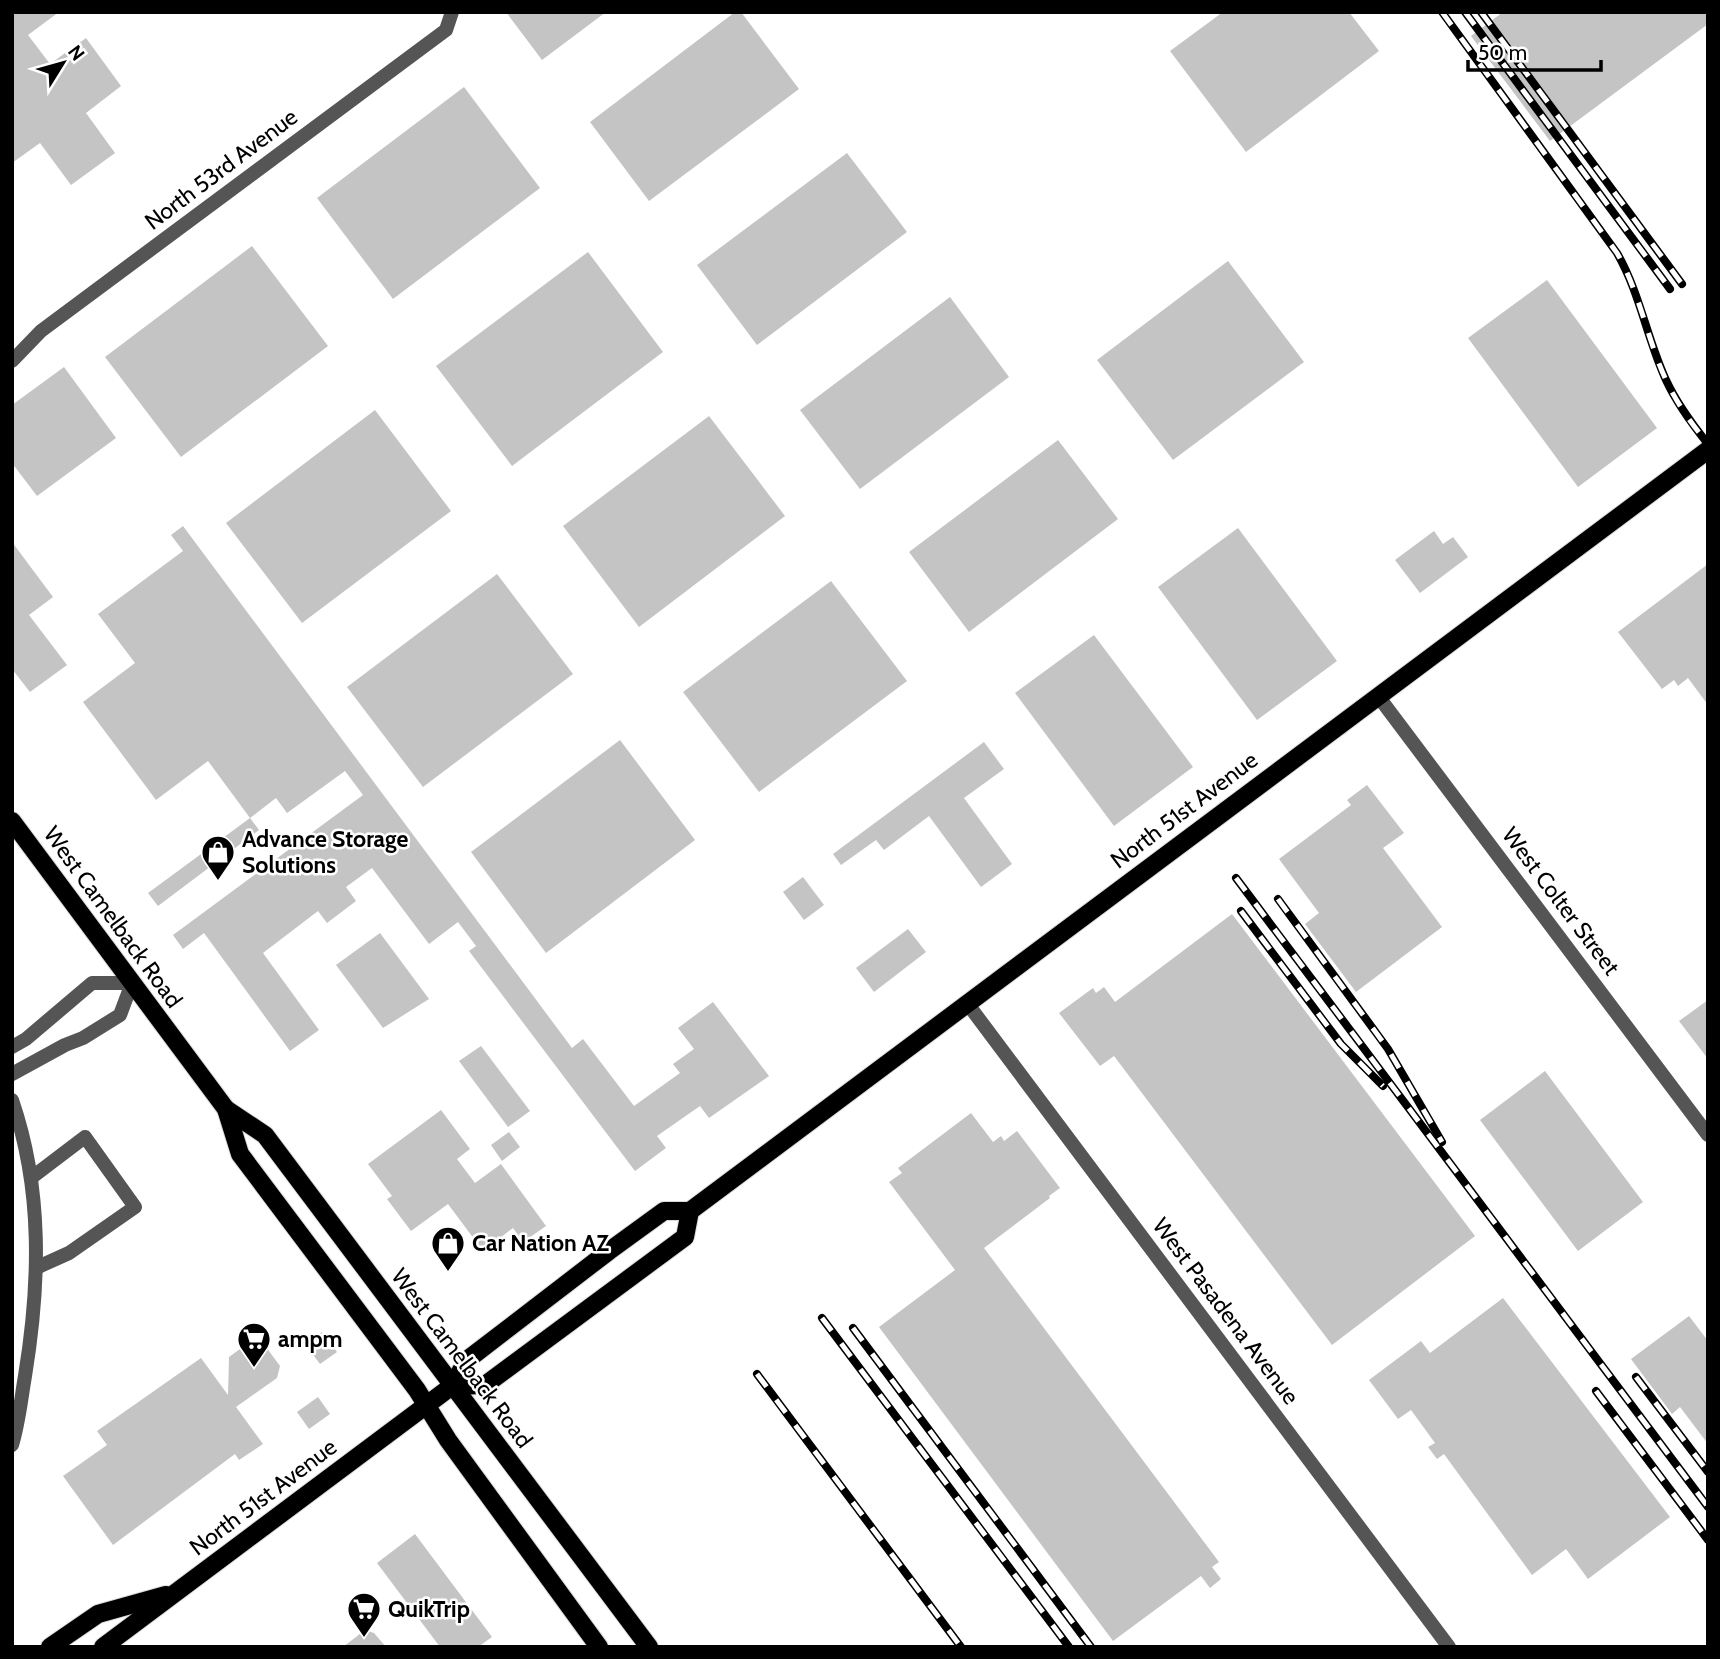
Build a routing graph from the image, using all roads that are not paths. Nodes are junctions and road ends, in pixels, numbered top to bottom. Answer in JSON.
{"nodes":[{"id":1,"x":452,"y":12,"type":"edge"},
{"id":2,"x":12,"y":362,"type":"edge"},
{"id":3,"x":1708,"y":450,"type":"edge"},
{"id":4,"x":1378,"y":696,"type":"junction"},
{"id":5,"x":12,"y":821,"type":"edge"},
{"id":6,"x":132,"y":983,"type":"junction"},
{"id":7,"x":967,"y":1003,"type":"junction"},
{"id":8,"x":12,"y":1047,"type":"edge"},
{"id":9,"x":12,"y":1074,"type":"edge"},
{"id":10,"x":12,"y":1100,"type":"edge"},
{"id":11,"x":226,"y":1109,"type":"junction"},
{"id":12,"x":1708,"y":1135,"type":"edge"},
{"id":13,"x":31,"y":1178,"type":"junction"},
{"id":14,"x":690,"y":1211,"type":"junction"},
{"id":15,"x":38,"y":1267,"type":"junction"},
{"id":16,"x":452,"y":1386,"type":"junction"},
{"id":17,"x":427,"y":1405,"type":"junction"},
{"id":18,"x":12,"y":1445,"type":"edge"},
{"id":19,"x":176,"y":1592,"type":"junction"},
{"id":20,"x":50,"y":1647,"type":"edge"},
{"id":21,"x":103,"y":1647,"type":"edge"},
{"id":22,"x":599,"y":1647,"type":"edge"},
{"id":23,"x":649,"y":1647,"type":"edge"},
{"id":24,"x":1449,"y":1647,"type":"edge"}],
"edges":[{"from":1,"to":2,"type":"street","name":"North 53rd Avenue"},
{"from":3,"to":4,"type":"main road","name":"North 51st Avenue"},
{"from":4,"to":7,"type":"main road","name":"North 51st Avenue"},
{"from":4,"to":12,"type":"street","name":"West Colter Street"},
{"from":5,"to":6,"type":"main road","name":"West Camelback Road"},
{"from":6,"to":8,"type":"street"},
{"from":6,"to":9,"type":"street"},
{"from":6,"to":11,"type":"main road","name":"West Camelback Road"},
{"from":7,"to":14,"type":"main road","name":"North 51st Avenue"},
{"from":7,"to":24,"type":"street","name":"West Pasadena Avenue"},
{"from":10,"to":13,"type":"street"},
{"from":11,"to":16,"type":"main road","name":"West Camelback Road"},
{"from":11,"to":17,"type":"main road","name":"West Camelback Road"},
{"from":13,"to":15,"type":"street"},
{"from":13,"to":15,"type":"street"},
{"from":14,"to":16,"type":"main road","name":"North 51st Avenue"},
{"from":14,"to":16,"type":"main road"},
{"from":15,"to":18,"type":"street"},
{"from":16,"to":17,"type":"main road","name":"North 51st Avenue"},
{"from":16,"to":23,"type":"main road","name":"West Camelback Road"},
{"from":17,"to":19,"type":"main road","name":"North 51st Avenue"},
{"from":17,"to":22,"type":"main road","name":"West Camelback Road"},
{"from":19,"to":20,"type":"main road"},
{"from":19,"to":21,"type":"main road","name":"North 51st Avenue"}]}
